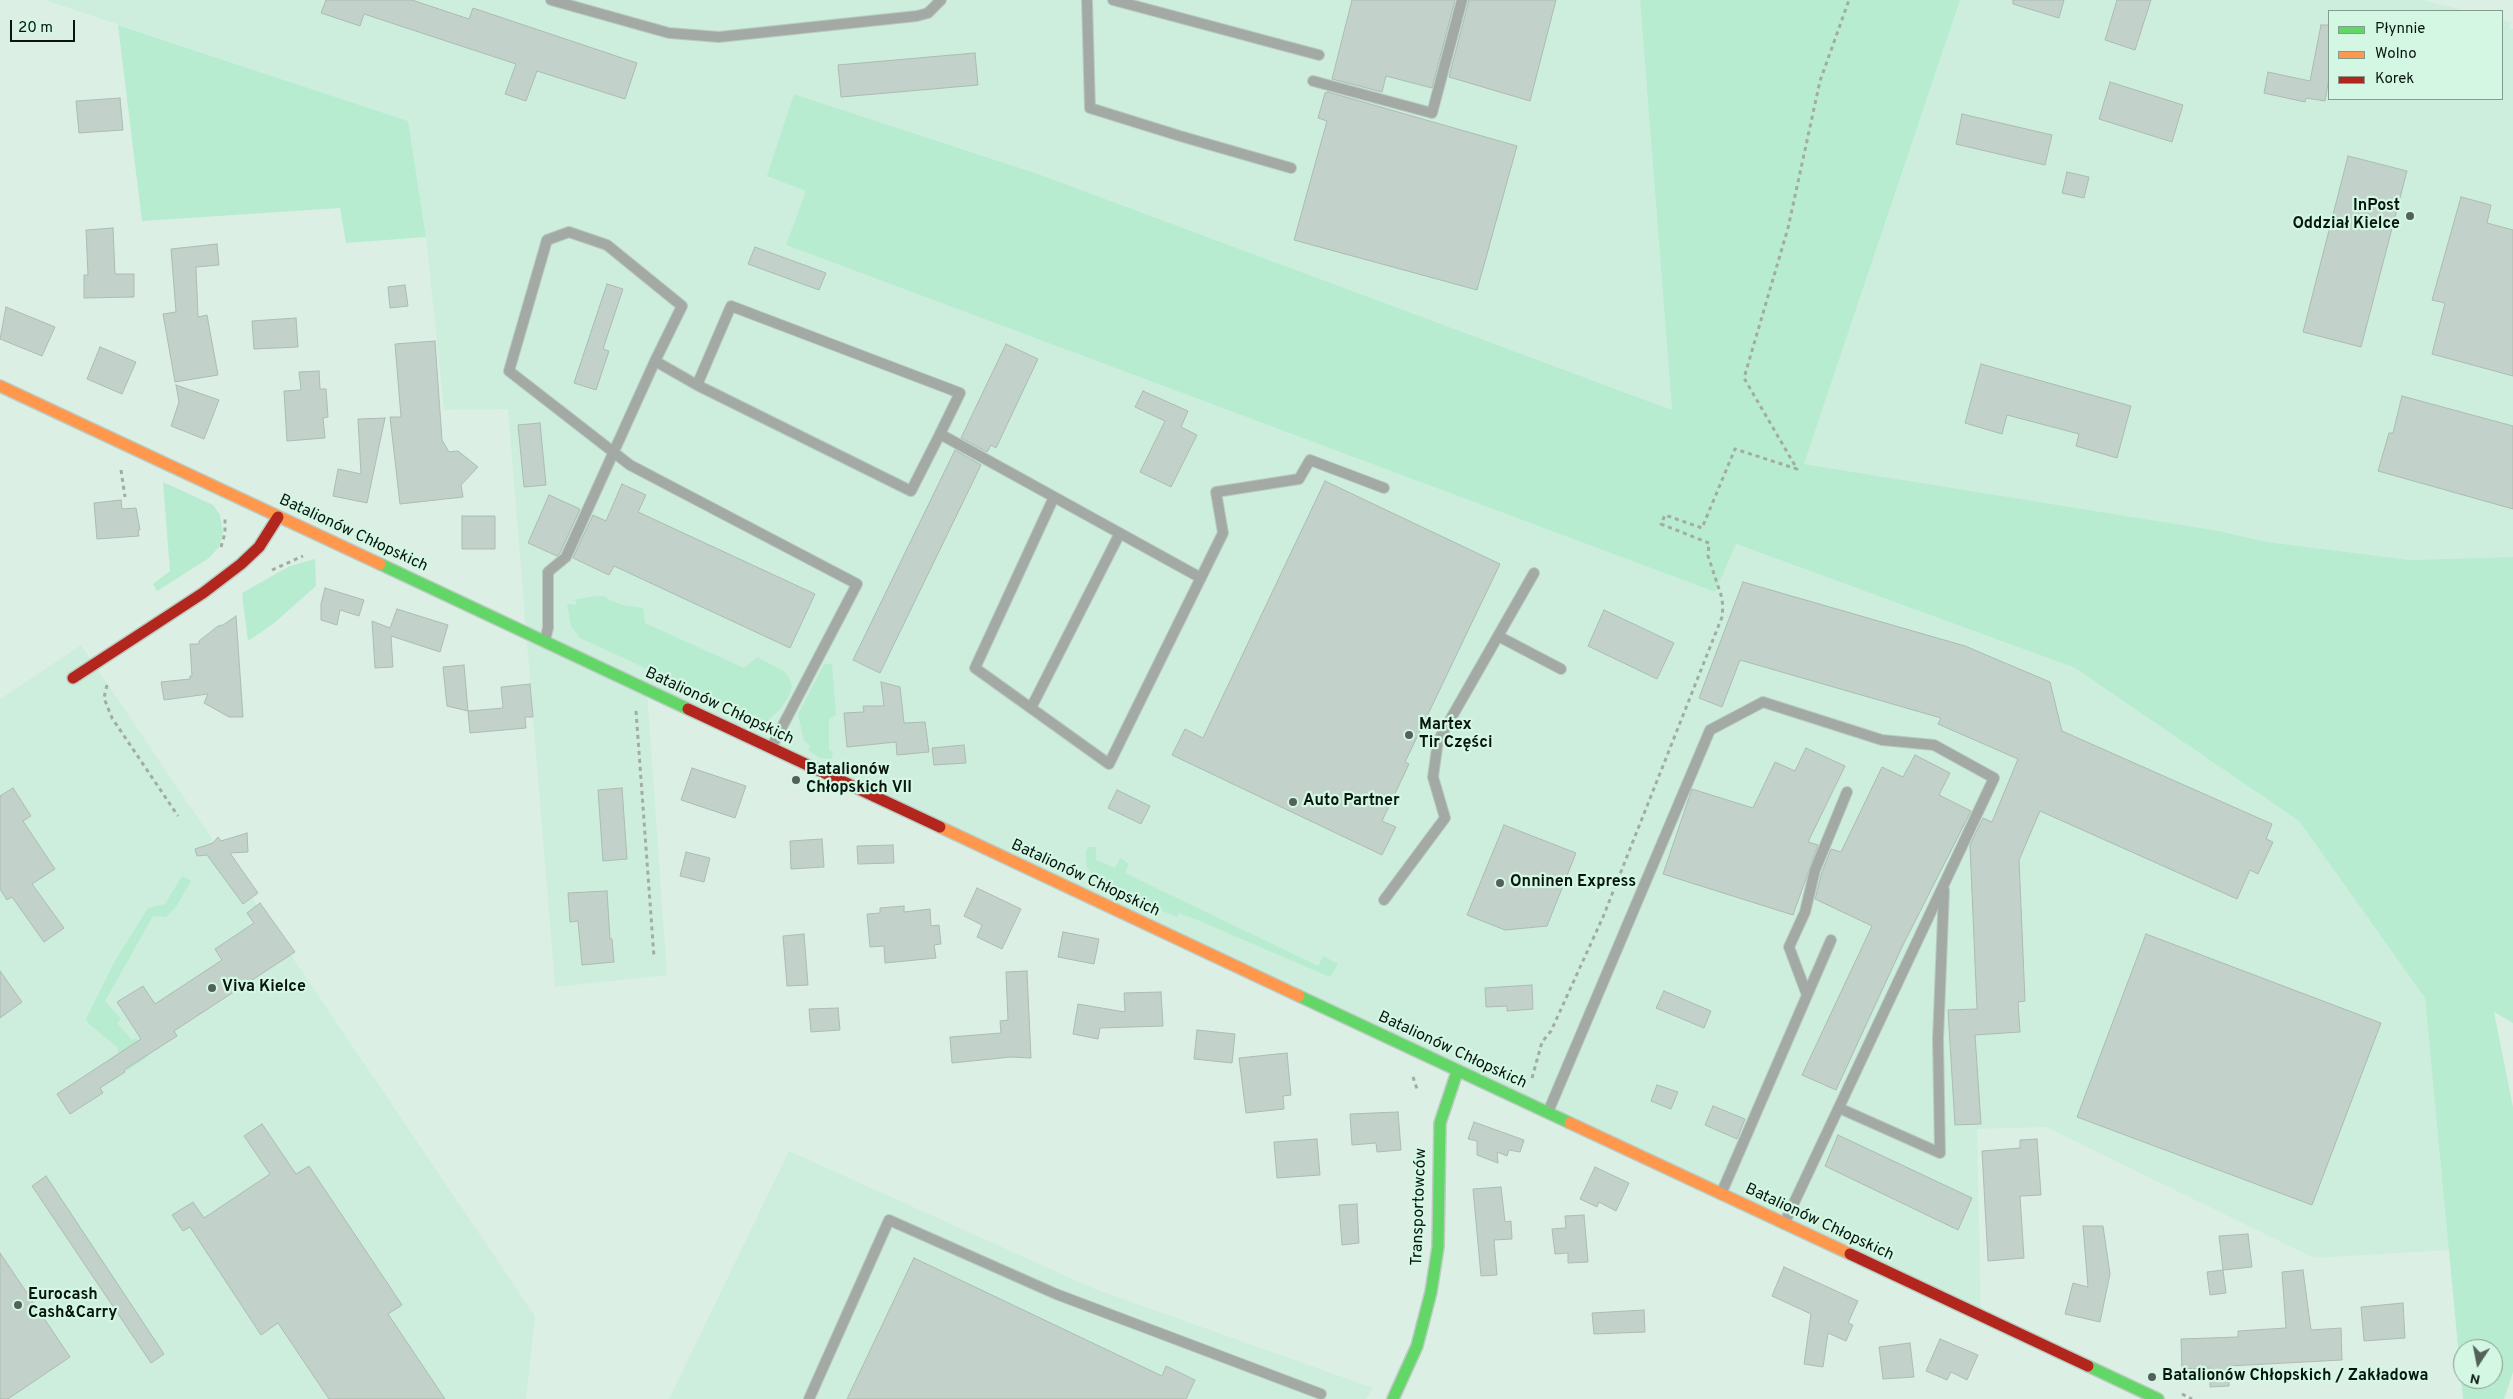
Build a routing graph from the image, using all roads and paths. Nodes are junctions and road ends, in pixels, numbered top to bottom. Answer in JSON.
{"nodes":[{"id":1,"x":551,"y":0,"type":"edge"},
{"id":2,"x":941,"y":0,"type":"edge"},
{"id":3,"x":1087,"y":0,"type":"edge"},
{"id":4,"x":1112,"y":0,"type":"edge"},
{"id":5,"x":1462,"y":0,"type":"edge"},
{"id":6,"x":1849,"y":0,"type":"edge"},
{"id":7,"x":1319,"y":56,"type":"dead end"},
{"id":8,"x":1313,"y":81,"type":"dead end"},
{"id":9,"x":1291,"y":168,"type":"dead end"},
{"id":10,"x":655,"y":361,"type":"junction"},
{"id":11,"x":697,"y":385,"type":"junction"},
{"id":12,"x":0,"y":386,"type":"edge"},
{"id":13,"x":940,"y":434,"type":"junction"},
{"id":14,"x":613,"y":454,"type":"junction"},
{"id":15,"x":120,"y":463,"type":"dead end"},
{"id":16,"x":1384,"y":488,"type":"dead end"},
{"id":17,"x":125,"y":496,"type":"dead end"},
{"id":18,"x":1054,"y":497,"type":"junction"},
{"id":19,"x":225,"y":516,"type":"dead end"},
{"id":20,"x":278,"y":517,"type":"junction"},
{"id":21,"x":1120,"y":534,"type":"junction"},
{"id":22,"x":217,"y":554,"type":"dead end"},
{"id":23,"x":312,"y":556,"type":"dead end"},
{"id":24,"x":269,"y":572,"type":"dead end"},
{"id":25,"x":1534,"y":573,"type":"dead end"},
{"id":26,"x":1200,"y":578,"type":"junction"},
{"id":27,"x":1498,"y":636,"type":"junction"},
{"id":28,"x":544,"y":642,"type":"junction"},
{"id":29,"x":1561,"y":669,"type":"dead end"},
{"id":30,"x":73,"y":678,"type":"dead end"},
{"id":31,"x":110,"y":680,"type":"dead end"},
{"id":32,"x":632,"y":684,"type":"junction"},
{"id":33,"x":1031,"y":708,"type":"junction"},
{"id":34,"x":770,"y":749,"type":"junction"},
{"id":35,"x":1847,"y":792,"type":"dead end"},
{"id":36,"x":178,"y":816,"type":"dead end"},
{"id":37,"x":1944,"y":884,"type":"junction"},
{"id":38,"x":1384,"y":900,"type":"dead end"},
{"id":39,"x":1831,"y":940,"type":"dead end"},
{"id":40,"x":654,"y":957,"type":"dead end"},
{"id":41,"x":1807,"y":995,"type":"junction"},
{"id":42,"x":1457,"y":1072,"type":"junction"},
{"id":43,"x":1412,"y":1074,"type":"dead end"},
{"id":44,"x":1417,"y":1089,"type":"dead end"},
{"id":45,"x":1521,"y":1101,"type":"junction"},
{"id":46,"x":1839,"y":1108,"type":"junction"},
{"id":47,"x":1547,"y":1114,"type":"junction"},
{"id":48,"x":1721,"y":1195,"type":"junction"},
{"id":49,"x":1784,"y":1224,"type":"junction"},
{"id":50,"x":1321,"y":1394,"type":"dead end"},
{"id":51,"x":809,"y":1399,"type":"edge"},
{"id":52,"x":1393,"y":1399,"type":"edge"},
{"id":53,"x":2158,"y":1399,"type":"edge"}],
"edges":[{"from":1,"to":2,"type":"lane"},
{"from":3,"to":9,"type":"lane"},
{"from":4,"to":7,"type":"lane"},
{"from":5,"to":8,"type":"lane"},
{"from":6,"to":45,"type":"path"},
{"from":10,"to":11,"type":"lane"},
{"from":10,"to":14,"type":"lane"},
{"from":10,"to":14,"type":"lane"},
{"from":11,"to":13,"type":"lane"},
{"from":11,"to":13,"type":"lane"},
{"from":12,"to":20,"type":"street","name":"Batalionów Chłopskich"},
{"from":13,"to":18,"type":"lane"},
{"from":14,"to":28,"type":"lane"},
{"from":14,"to":34,"type":"lane"},
{"from":15,"to":17,"type":"path"},
{"from":16,"to":26,"type":"lane"},
{"from":18,"to":21,"type":"lane"},
{"from":18,"to":33,"type":"lane"},
{"from":19,"to":22,"type":"path"},
{"from":20,"to":28,"type":"street","name":"Batalionów Chłopskich"},
{"from":20,"to":30,"type":"street"},
{"from":21,"to":26,"type":"lane"},
{"from":21,"to":33,"type":"lane"},
{"from":23,"to":24,"type":"path"},
{"from":25,"to":27,"type":"lane"},
{"from":26,"to":33,"type":"lane"},
{"from":27,"to":29,"type":"lane"},
{"from":27,"to":38,"type":"lane"},
{"from":28,"to":32,"type":"street","name":"Batalionów Chłopskich"},
{"from":31,"to":36,"type":"path"},
{"from":32,"to":34,"type":"street","name":"Batalionów Chłopskich"},
{"from":32,"to":40,"type":"path"},
{"from":34,"to":42,"type":"street","name":"Batalionów Chłopskich"},
{"from":35,"to":41,"type":"lane"},
{"from":37,"to":46,"type":"lane"},
{"from":37,"to":46,"type":"lane"},
{"from":37,"to":47,"type":"lane"},
{"from":39,"to":41,"type":"lane"},
{"from":41,"to":48,"type":"lane"},
{"from":42,"to":45,"type":"street","name":"Batalionów Chłopskich"},
{"from":42,"to":52,"type":"street","name":"Transportowców"},
{"from":43,"to":44,"type":"path"},
{"from":45,"to":47,"type":"street","name":"Batalionów Chłopskich"},
{"from":46,"to":49,"type":"lane"},
{"from":47,"to":48,"type":"street","name":"Batalionów Chłopskich"},
{"from":48,"to":49,"type":"street","name":"Batalionów Chłopskich"},
{"from":49,"to":53,"type":"street","name":"Batalionów Chłopskich"},
{"from":50,"to":51,"type":"lane"}]}
